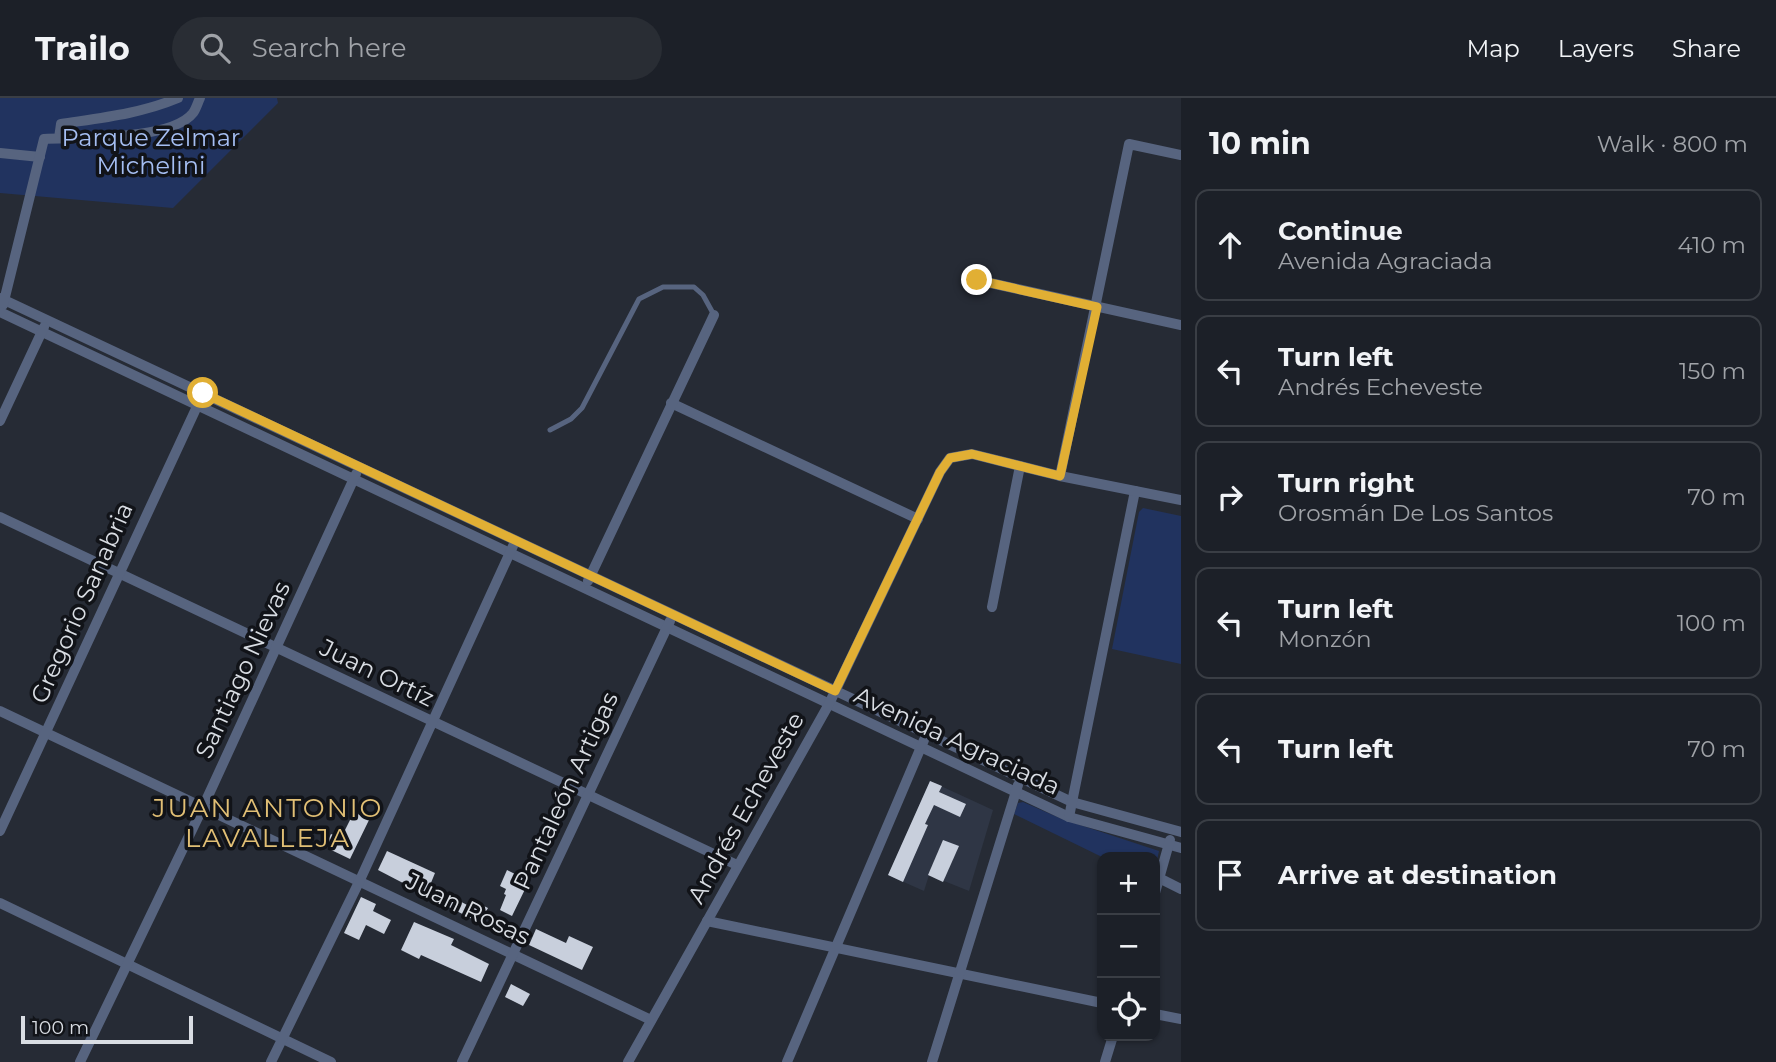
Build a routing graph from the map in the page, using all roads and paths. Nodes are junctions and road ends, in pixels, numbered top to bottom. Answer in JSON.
{"nodes":[{"id":1,"x":177,"y":98,"type":"edge"},
{"id":2,"x":200,"y":98,"type":"edge"},
{"id":3,"x":59,"y":138,"type":"junction"},
{"id":4,"x":0,"y":153,"type":"edge"},
{"id":5,"x":1181,"y":155,"type":"edge"},
{"id":6,"x":40,"y":157,"type":"junction"},
{"id":7,"x":977,"y":280,"type":"dead end"},
{"id":8,"x":2,"y":299,"type":"edge"},
{"id":9,"x":1097,"y":307,"type":"junction"},
{"id":10,"x":0,"y":312,"type":"edge"},
{"id":11,"x":714,"y":315,"type":"joint"},
{"id":12,"x":47,"y":320,"type":"junction"},
{"id":13,"x":1181,"y":325,"type":"edge"},
{"id":14,"x":42,"y":332,"type":"junction"},
{"id":15,"x":203,"y":393,"type":"junction"},
{"id":16,"x":671,"y":403,"type":"junction"},
{"id":17,"x":198,"y":404,"type":"junction"},
{"id":18,"x":0,"y":421,"type":"edge"},
{"id":19,"x":550,"y":430,"type":"dead end"},
{"id":20,"x":1020,"y":466,"type":"junction"},
{"id":21,"x":359,"y":467,"type":"junction"},
{"id":22,"x":1060,"y":476,"type":"junction"},
{"id":23,"x":355,"y":478,"type":"junction"},
{"id":24,"x":1135,"y":491,"type":"junction"},
{"id":25,"x":1181,"y":500,"type":"edge"},
{"id":26,"x":0,"y":517,"type":"edge"},
{"id":27,"x":918,"y":519,"type":"junction"},
{"id":28,"x":516,"y":539,"type":"junction"},
{"id":29,"x":511,"y":552,"type":"junction"},
{"id":30,"x":118,"y":572,"type":"junction"},
{"id":31,"x":591,"y":576,"type":"junction"},
{"id":32,"x":585,"y":588,"type":"junction"},
{"id":33,"x":992,"y":607,"type":"dead end"},
{"id":34,"x":673,"y":614,"type":"junction"},
{"id":35,"x":667,"y":626,"type":"junction"},
{"id":36,"x":276,"y":647,"type":"junction"},
{"id":37,"x":835,"y":691,"type":"junction"},
{"id":38,"x":829,"y":704,"type":"junction"},
{"id":39,"x":0,"y":711,"type":"edge"},
{"id":40,"x":432,"y":722,"type":"junction"},
{"id":41,"x":46,"y":733,"type":"junction"},
{"id":42,"x":927,"y":734,"type":"junction"},
{"id":43,"x":922,"y":746,"type":"junction"},
{"id":44,"x":1021,"y":778,"type":"junction"},
{"id":45,"x":1015,"y":791,"type":"junction"},
{"id":46,"x":587,"y":794,"type":"junction"},
{"id":47,"x":1072,"y":802,"type":"junction"},
{"id":48,"x":203,"y":807,"type":"junction"},
{"id":49,"x":1069,"y":817,"type":"junction"},
{"id":50,"x":0,"y":831,"type":"edge"},
{"id":51,"x":1177,"y":831,"type":"edge"},
{"id":52,"x":1169,"y":845,"type":"junction"},
{"id":53,"x":1181,"y":848,"type":"edge"},
{"id":54,"x":737,"y":865,"type":"junction"},
{"id":55,"x":1160,"y":875,"type":"edge"},
{"id":56,"x":1160,"y":878,"type":"edge"},
{"id":57,"x":360,"y":880,"type":"junction"},
{"id":58,"x":1181,"y":888,"type":"edge"},
{"id":59,"x":0,"y":903,"type":"edge"},
{"id":60,"x":707,"y":921,"type":"junction"},
{"id":61,"x":837,"y":947,"type":"junction"},
{"id":62,"x":512,"y":954,"type":"junction"},
{"id":63,"x":127,"y":966,"type":"junction"},
{"id":64,"x":961,"y":974,"type":"junction"},
{"id":65,"x":1097,"y":1002,"type":"edge"},
{"id":66,"x":1160,"y":1015,"type":"edge"},
{"id":67,"x":1181,"y":1019,"type":"edge"},
{"id":68,"x":651,"y":1020,"type":"junction"},
{"id":69,"x":282,"y":1039,"type":"junction"},
{"id":70,"x":1111,"y":1041,"type":"edge"},
{"id":71,"x":80,"y":1062,"type":"edge"},
{"id":72,"x":271,"y":1062,"type":"edge"},
{"id":73,"x":331,"y":1062,"type":"edge"},
{"id":74,"x":462,"y":1062,"type":"edge"},
{"id":75,"x":628,"y":1062,"type":"edge"},
{"id":76,"x":787,"y":1062,"type":"edge"},
{"id":77,"x":932,"y":1062,"type":"edge"},
{"id":78,"x":1105,"y":1062,"type":"edge"}],
"edges":[{"from":1,"to":3,"type":"street"},
{"from":2,"to":3,"type":"street"},
{"from":3,"to":6,"type":"street"},
{"from":4,"to":6,"type":"street"},
{"from":5,"to":9,"type":"street"},
{"from":6,"to":8,"type":"street"},
{"from":7,"to":9,"type":"street"},
{"from":8,"to":10,"type":"street"},
{"from":8,"to":12,"type":"street","name":"Avenida Agraciada"},
{"from":9,"to":13,"type":"street"},
{"from":9,"to":22,"type":"street"},
{"from":10,"to":14,"type":"street","name":"Avenida Agraciada"},
{"from":11,"to":16,"type":"street"},
{"from":11,"to":19,"type":"lane"},
{"from":12,"to":14,"type":"street"},
{"from":12,"to":15,"type":"street","name":"Avenida Agraciada"},
{"from":14,"to":17,"type":"street","name":"Avenida Agraciada"},
{"from":14,"to":18,"type":"street"},
{"from":15,"to":17,"type":"street","name":"Gregorio Sanabria"},
{"from":15,"to":21,"type":"street","name":"Avenida Agraciada"},
{"from":16,"to":27,"type":"street"},
{"from":16,"to":31,"type":"street"},
{"from":17,"to":23,"type":"street","name":"Avenida Agraciada"},
{"from":17,"to":30,"type":"street","name":"Gregorio Sanabria"},
{"from":20,"to":22,"type":"street"},
{"from":20,"to":27,"type":"street","name":"Andrés Echeveste"},
{"from":20,"to":33,"type":"street"},
{"from":21,"to":23,"type":"street","name":"Santiago Nievas"},
{"from":21,"to":28,"type":"street","name":"Avenida Agraciada"},
{"from":22,"to":24,"type":"street"},
{"from":23,"to":29,"type":"street","name":"Avenida Agraciada"},
{"from":23,"to":36,"type":"street","name":"Santiago Nievas"},
{"from":24,"to":25,"type":"street"},
{"from":24,"to":47,"type":"street"},
{"from":26,"to":30,"type":"street","name":"Juan Ortíz"},
{"from":27,"to":37,"type":"street","name":"Andrés Echeveste"},
{"from":28,"to":29,"type":"street"},
{"from":28,"to":31,"type":"street","name":"Avenida Agraciada"},
{"from":29,"to":32,"type":"street","name":"Avenida Agraciada"},
{"from":29,"to":40,"type":"street"},
{"from":30,"to":36,"type":"street","name":"Juan Ortíz"},
{"from":30,"to":41,"type":"street","name":"Gregorio Sanabria"},
{"from":31,"to":32,"type":"street"},
{"from":31,"to":34,"type":"street","name":"Avenida Agraciada"},
{"from":32,"to":35,"type":"street","name":"Avenida Agraciada"},
{"from":34,"to":35,"type":"street","name":"Pantaleón Artigas"},
{"from":34,"to":37,"type":"street","name":"Avenida Agraciada"},
{"from":35,"to":38,"type":"street","name":"Avenida Agraciada"},
{"from":35,"to":46,"type":"street","name":"Pantaleón Artigas"},
{"from":36,"to":40,"type":"street","name":"Juan Ortíz"},
{"from":36,"to":48,"type":"street","name":"Santiago Nievas"},
{"from":37,"to":38,"type":"street","name":"Andrés Echeveste"},
{"from":37,"to":42,"type":"street","name":"Avenida Agraciada"},
{"from":38,"to":43,"type":"street","name":"Avenida Agraciada"},
{"from":38,"to":54,"type":"street","name":"Andrés Echeveste"},
{"from":39,"to":41,"type":"street","name":"Juan Rosas"},
{"from":40,"to":46,"type":"street","name":"Juan Ortíz"},
{"from":40,"to":57,"type":"street"},
{"from":41,"to":48,"type":"street","name":"Juan Rosas"},
{"from":41,"to":50,"type":"street","name":"Gregorio Sanabria"},
{"from":42,"to":43,"type":"street"},
{"from":42,"to":44,"type":"street","name":"Avenida Agraciada"},
{"from":43,"to":45,"type":"street","name":"Avenida Agraciada"},
{"from":43,"to":61,"type":"street"},
{"from":44,"to":45,"type":"street"},
{"from":44,"to":47,"type":"street","name":"Avenida Agraciada"},
{"from":45,"to":49,"type":"street","name":"Avenida Agraciada"},
{"from":45,"to":64,"type":"street"},
{"from":46,"to":54,"type":"street","name":"Juan Ortíz"},
{"from":46,"to":62,"type":"street","name":"Pantaleón Artigas"},
{"from":47,"to":49,"type":"street"},
{"from":47,"to":51,"type":"street","name":"Avenida Agraciada"},
{"from":48,"to":57,"type":"street","name":"Juan Rosas"},
{"from":48,"to":63,"type":"street","name":"Santiago Nievas"},
{"from":49,"to":52,"type":"street","name":"Avenida Agraciada"},
{"from":51,"to":52,"type":"street"},
{"from":52,"to":53,"type":"street","name":"Avenida Agraciada"},
{"from":52,"to":55,"type":"street"},
{"from":54,"to":60,"type":"street","name":"Andrés Echeveste"},
{"from":56,"to":58,"type":"street"},
{"from":57,"to":62,"type":"street","name":"Juan Rosas"},
{"from":57,"to":69,"type":"street"},
{"from":59,"to":63,"type":"street"},
{"from":60,"to":61,"type":"street"},
{"from":60,"to":68,"type":"street","name":"Andrés Echeveste"},
{"from":61,"to":64,"type":"street"},
{"from":61,"to":76,"type":"street"},
{"from":62,"to":68,"type":"street","name":"Juan Rosas"},
{"from":62,"to":74,"type":"street","name":"Pantaleón Artigas"},
{"from":63,"to":69,"type":"street"},
{"from":63,"to":71,"type":"street","name":"Santiago Nievas"},
{"from":64,"to":65,"type":"street"},
{"from":64,"to":77,"type":"street"},
{"from":66,"to":67,"type":"street"},
{"from":68,"to":75,"type":"street","name":"Andrés Echeveste"},
{"from":69,"to":72,"type":"street"},
{"from":69,"to":73,"type":"street"},
{"from":70,"to":78,"type":"street"}]}
